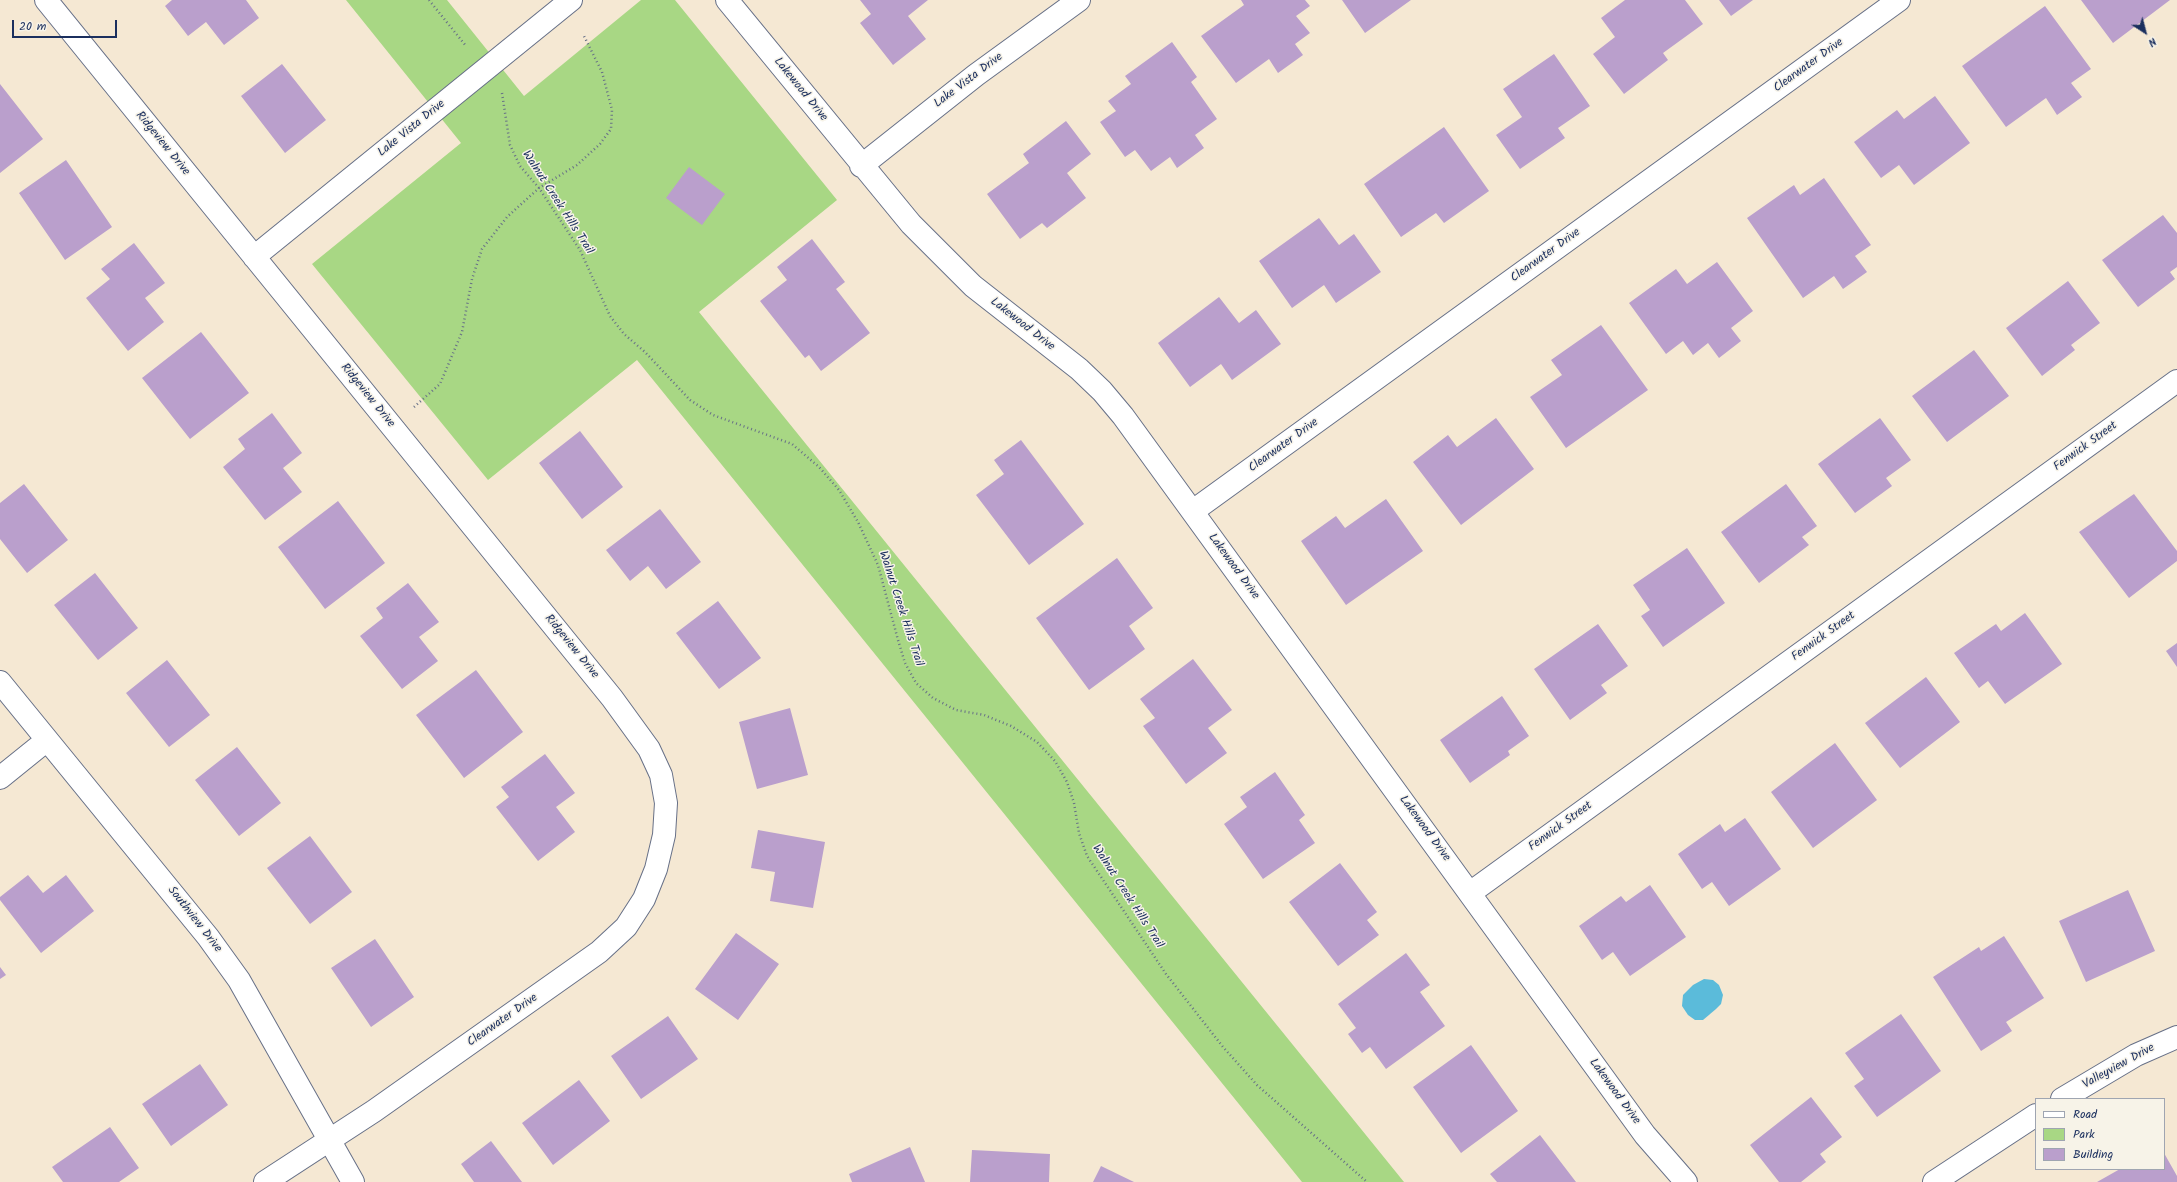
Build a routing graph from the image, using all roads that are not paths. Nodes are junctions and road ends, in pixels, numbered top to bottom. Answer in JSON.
{"nodes":[{"id":1,"x":46,"y":0,"type":"edge"},
{"id":2,"x":571,"y":0,"type":"edge"},
{"id":3,"x":727,"y":0,"type":"edge"},
{"id":4,"x":1079,"y":0,"type":"edge"},
{"id":5,"x":1899,"y":0,"type":"edge"},
{"id":6,"x":861,"y":166,"type":"junction"},
{"id":7,"x":254,"y":257,"type":"junction"},
{"id":8,"x":2174,"y":390,"type":"edge"},
{"id":9,"x":1193,"y":512,"type":"junction"},
{"id":10,"x":0,"y":682,"type":"edge"},
{"id":11,"x":47,"y":740,"type":"junction"},
{"id":12,"x":0,"y":778,"type":"edge"},
{"id":13,"x":666,"y":803,"type":"joint"},
{"id":14,"x":1470,"y":893,"type":"junction"},
{"id":15,"x":2177,"y":1037,"type":"edge"},
{"id":16,"x":2064,"y":1098,"type":"edge"},
{"id":17,"x":2035,"y":1116,"type":"edge"},
{"id":18,"x":329,"y":1140,"type":"junction"},
{"id":19,"x":265,"y":1182,"type":"edge"},
{"id":20,"x":353,"y":1182,"type":"edge"},
{"id":21,"x":1686,"y":1182,"type":"edge"},
{"id":22,"x":1934,"y":1182,"type":"edge"}],
"edges":[{"from":1,"to":7,"type":"street","name":"Ridgeview Drive"},
{"from":2,"to":7,"type":"street","name":"Lake Vista Drive"},
{"from":3,"to":6,"type":"street","name":"Lakewood Drive"},
{"from":4,"to":6,"type":"street","name":"Lake Vista Drive"},
{"from":5,"to":9,"type":"street","name":"Clearwater Drive"},
{"from":6,"to":9,"type":"street","name":"Lakewood Drive"},
{"from":7,"to":13,"type":"street","name":"Ridgeview Drive"},
{"from":8,"to":14,"type":"street","name":"Fenwick Street"},
{"from":9,"to":14,"type":"street","name":"Lakewood Drive"},
{"from":10,"to":11,"type":"street","name":"Southview Drive"},
{"from":11,"to":12,"type":"street"},
{"from":11,"to":18,"type":"street","name":"Southview Drive"},
{"from":13,"to":18,"type":"street","name":"Clearwater Drive"},
{"from":14,"to":21,"type":"street","name":"Lakewood Drive"},
{"from":15,"to":16,"type":"street","name":"Valleyview Drive"},
{"from":17,"to":22,"type":"street"},
{"from":18,"to":19,"type":"street","name":"Clearwater Drive"},
{"from":18,"to":20,"type":"street","name":"Southview Drive"}]}
